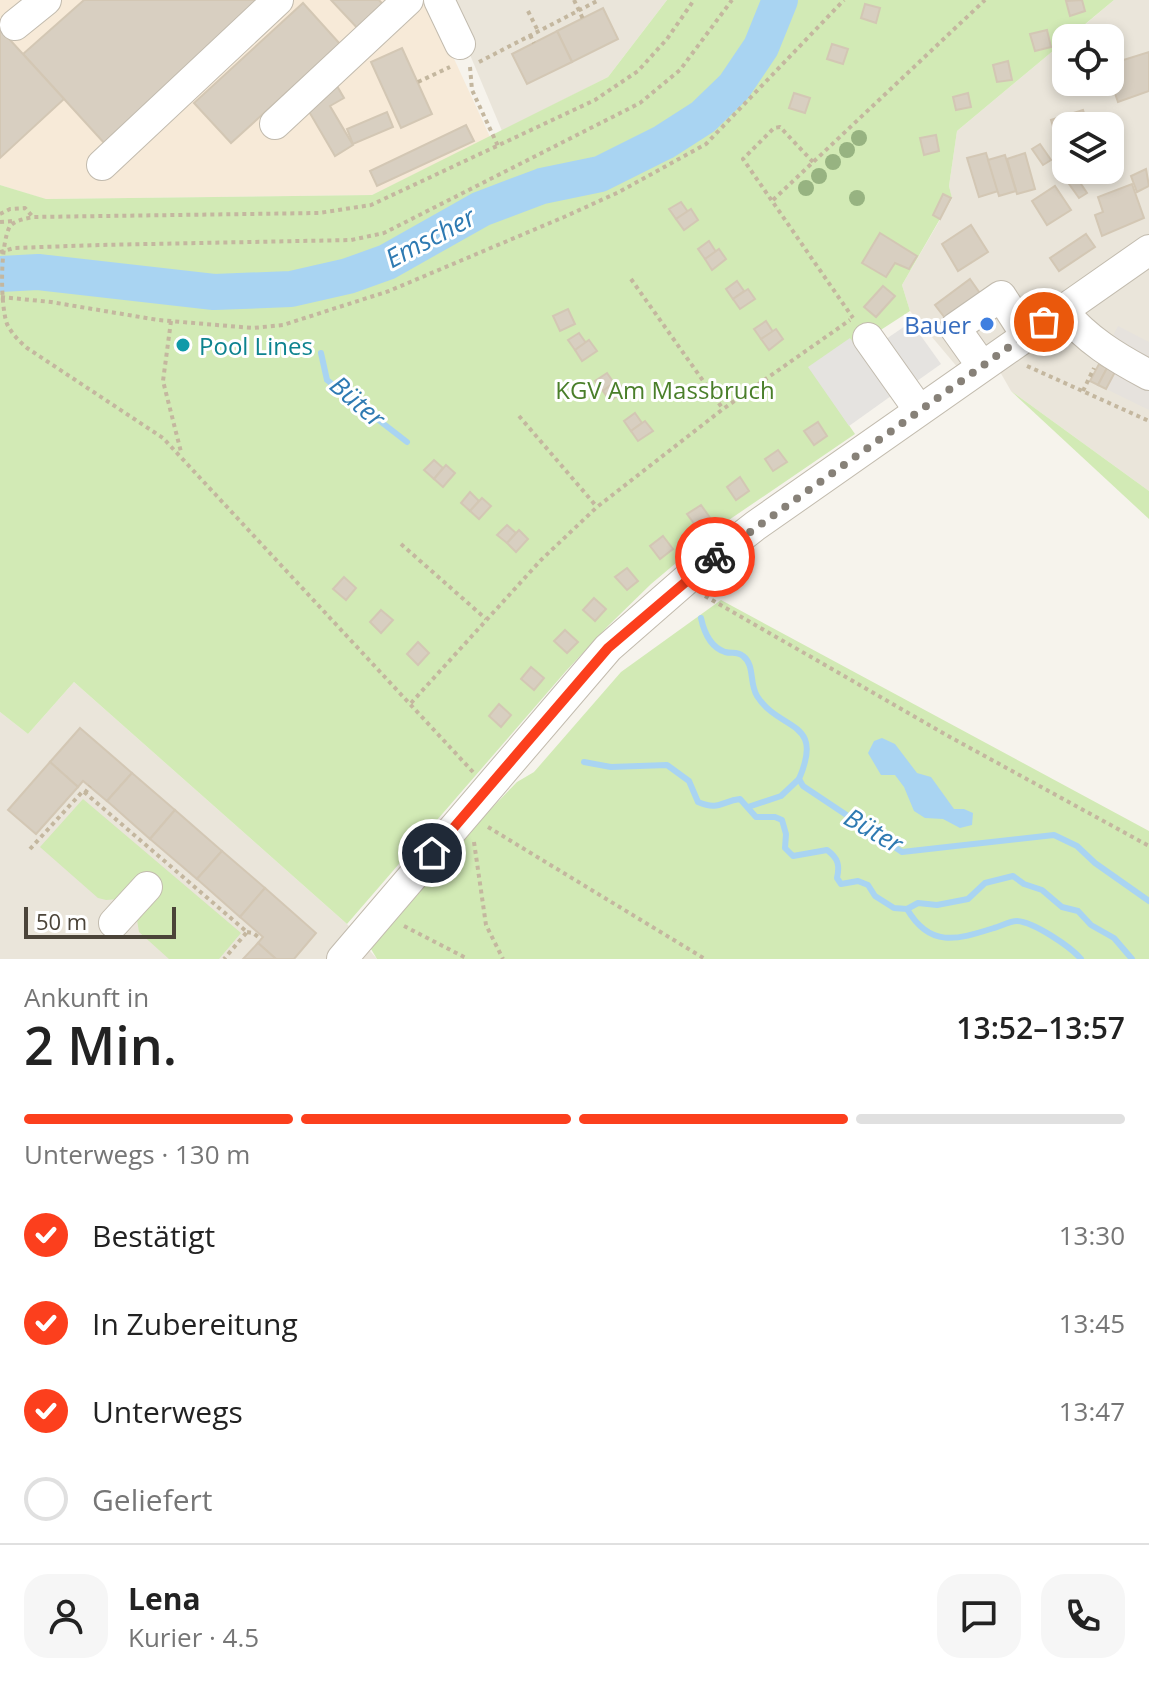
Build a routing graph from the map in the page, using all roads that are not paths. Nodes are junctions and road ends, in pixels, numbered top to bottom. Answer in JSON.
{"nodes":[{"id":1,"x":46,"y":0,"type":"edge"},
{"id":2,"x":278,"y":0,"type":"edge"},
{"id":3,"x":408,"y":0,"type":"edge"},
{"id":4,"x":439,"y":0,"type":"edge"},
{"id":5,"x":15,"y":25,"type":"dead end"},
{"id":6,"x":462,"y":59,"type":"road end"},
{"id":7,"x":275,"y":124,"type":"dead end"},
{"id":8,"x":102,"y":165,"type":"dead end"},
{"id":9,"x":1149,"y":250,"type":"edge"},
{"id":10,"x":1062,"y":310,"type":"junction"},
{"id":11,"x":861,"y":328,"type":"road end"},
{"id":12,"x":1149,"y":375,"type":"edge"},
{"id":13,"x":919,"y":410,"type":"junction"},
{"id":14,"x":147,"y":887,"type":"dead end"},
{"id":15,"x":114,"y":923,"type":"dead end"},
{"id":16,"x":342,"y":959,"type":"edge"}],
"edges":[{"from":1,"to":5,"type":"street"},
{"from":2,"to":8,"type":"street"},
{"from":3,"to":7,"type":"street"},
{"from":4,"to":6,"type":"street"},
{"from":9,"to":10,"type":"street"},
{"from":10,"to":12,"type":"street"},
{"from":10,"to":13,"type":"street"},
{"from":11,"to":13,"type":"street"},
{"from":13,"to":16,"type":"street"},
{"from":14,"to":15,"type":"street"}]}
